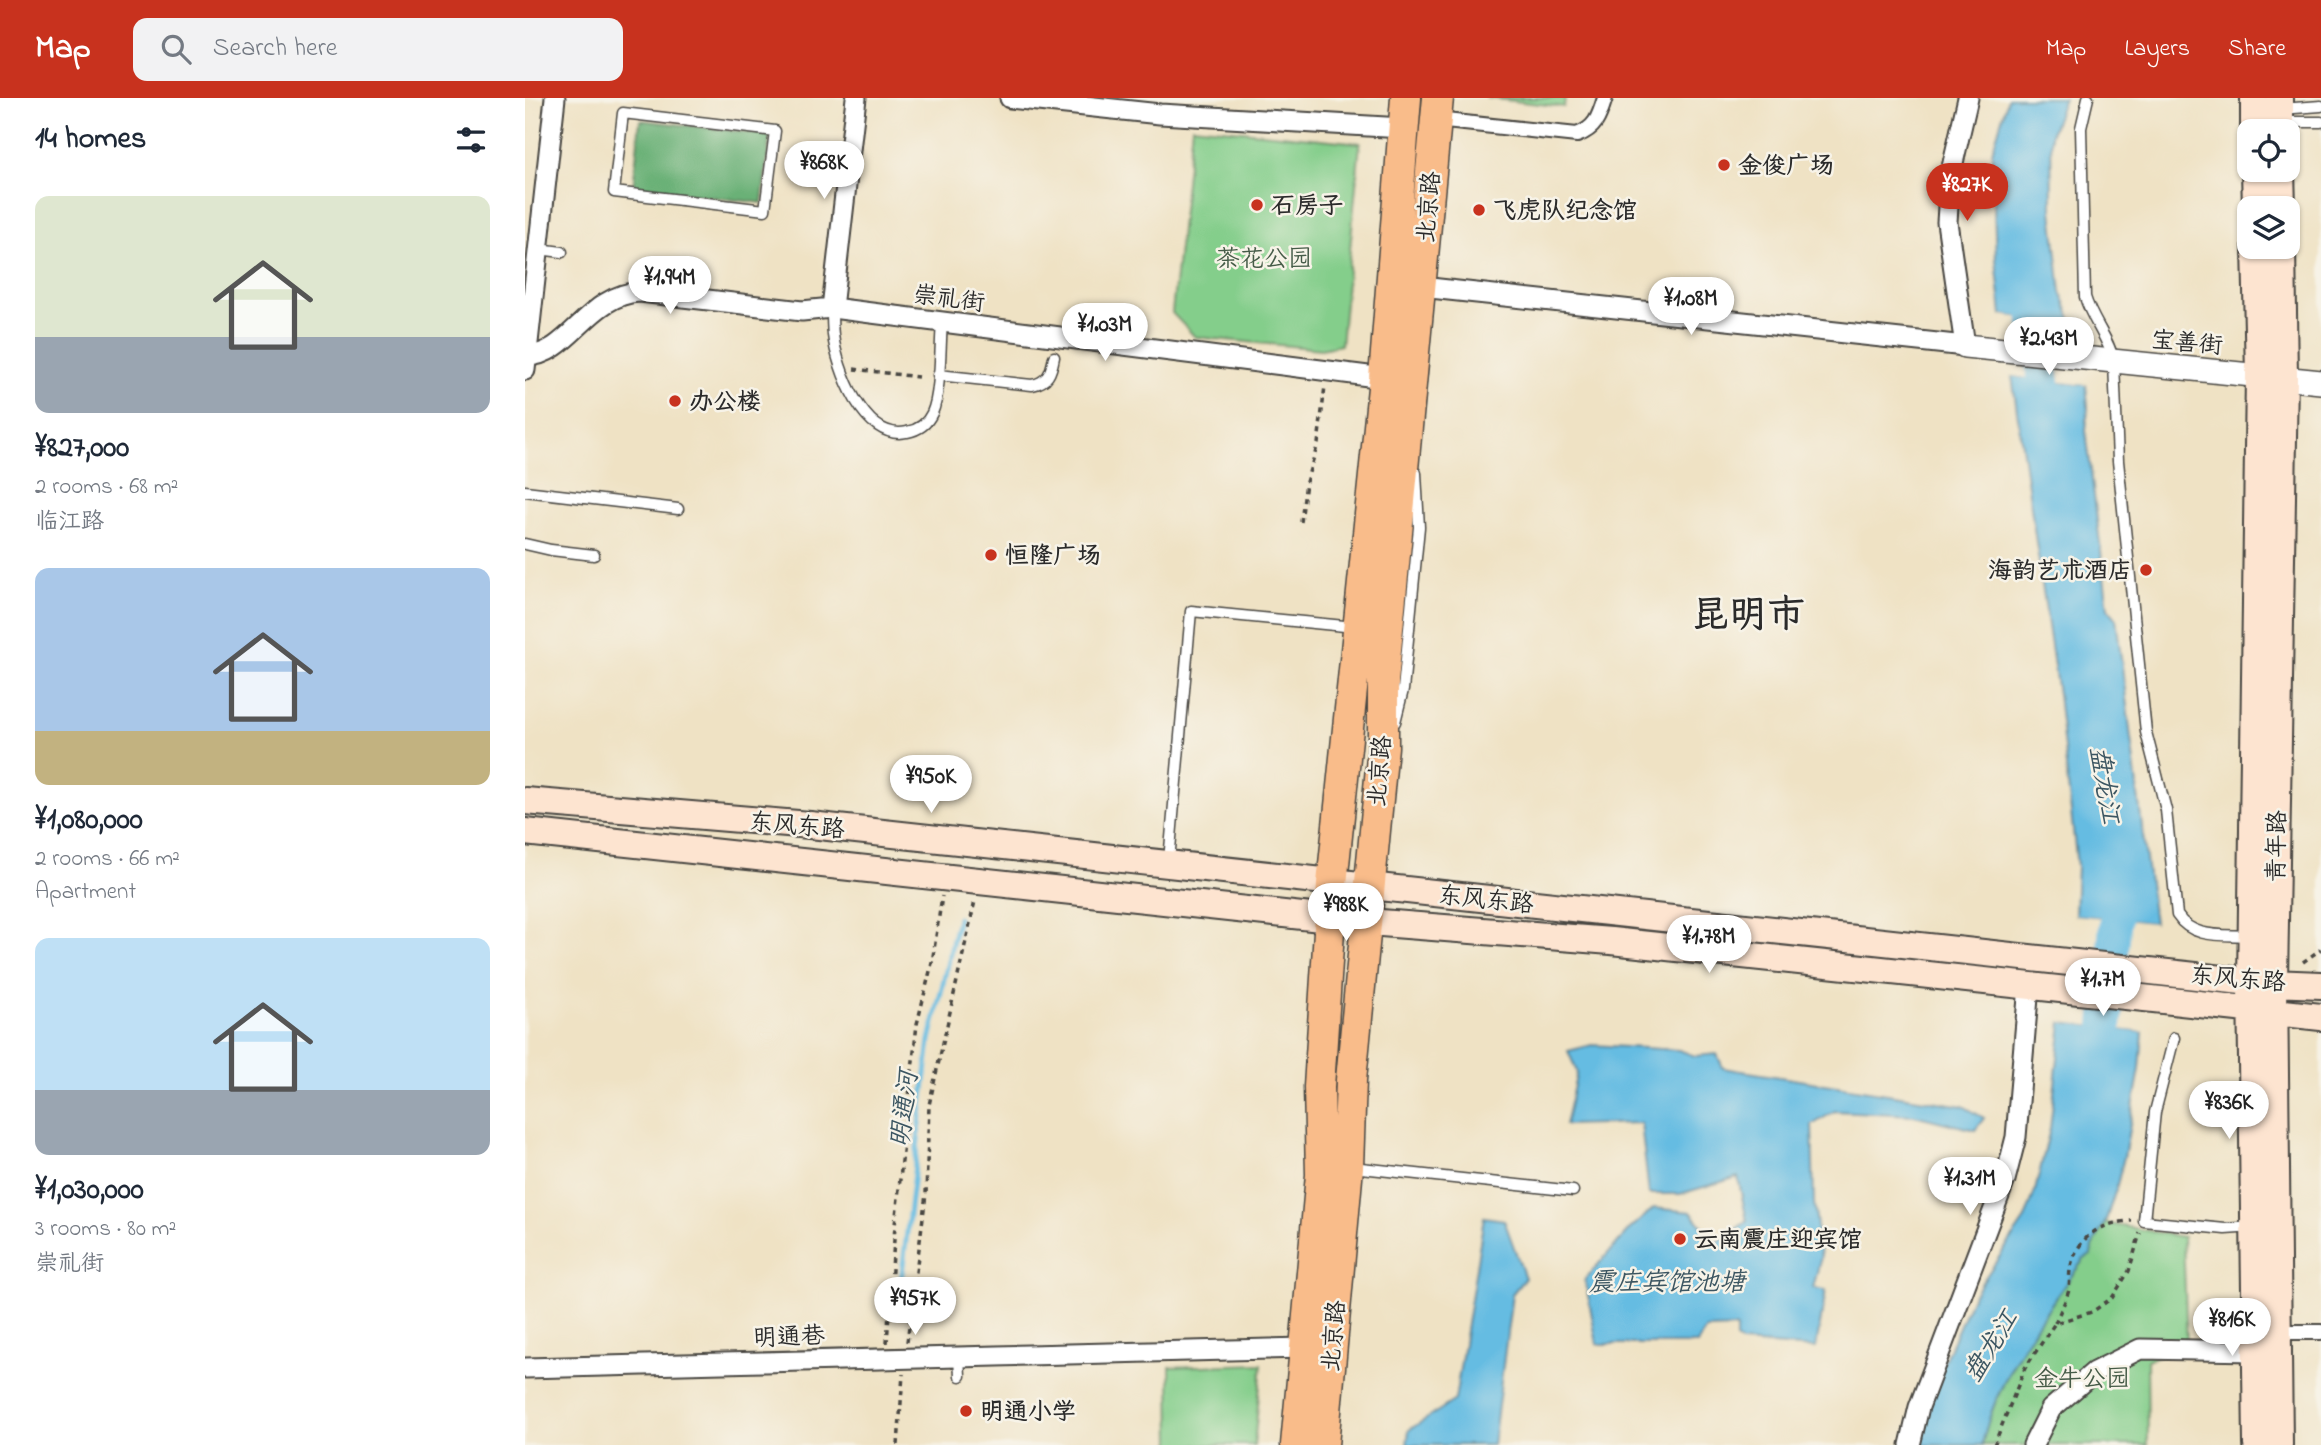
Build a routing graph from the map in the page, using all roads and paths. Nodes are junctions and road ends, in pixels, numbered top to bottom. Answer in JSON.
{"nodes":[{"id":1,"x":555,"y":98,"type":"edge"},
{"id":2,"x":856,"y":98,"type":"edge"},
{"id":3,"x":1010,"y":98,"type":"edge"},
{"id":4,"x":1406,"y":98,"type":"edge"},
{"id":5,"x":1605,"y":98,"type":"edge"},
{"id":6,"x":1968,"y":98,"type":"edge"},
{"id":7,"x":2088,"y":98,"type":"edge"},
{"id":8,"x":2254,"y":98,"type":"edge"},
{"id":9,"x":2321,"y":106,"type":"edge"},
{"id":10,"x":1437,"y":109,"type":"edge"},
{"id":11,"x":2280,"y":115,"type":"edge"},
{"id":12,"x":2254,"y":119,"type":"edge"},
{"id":13,"x":2321,"y":122,"type":"edge"},
{"id":14,"x":1403,"y":128,"type":"junction"},
{"id":15,"x":765,"y":210,"type":"joint"},
{"id":16,"x":539,"y":249,"type":"junction"},
{"id":17,"x":562,"y":252,"type":"dead end"},
{"id":18,"x":2257,"y":259,"type":"edge"},
{"id":19,"x":2281,"y":259,"type":"edge"},
{"id":20,"x":1421,"y":287,"type":"junction"},
{"id":21,"x":832,"y":308,"type":"junction"},
{"id":22,"x":942,"y":322,"type":"junction"},
{"id":23,"x":1965,"y":346,"type":"junction"},
{"id":24,"x":1054,"y":357,"type":"dead end"},
{"id":25,"x":2108,"y":362,"type":"junction"},
{"id":26,"x":526,"y":363,"type":"edge"},
{"id":27,"x":1327,"y":371,"type":"junction"},
{"id":28,"x":872,"y":372,"type":"dead end"},
{"id":29,"x":938,"y":375,"type":"junction"},
{"id":30,"x":2271,"y":376,"type":"junction"},
{"id":31,"x":918,"y":377,"type":"dead end"},
{"id":32,"x":1384,"y":379,"type":"junction"},
{"id":33,"x":2321,"y":382,"type":"edge"},
{"id":34,"x":525,"y":491,"type":"edge"},
{"id":35,"x":678,"y":509,"type":"dead end"},
{"id":36,"x":1301,"y":522,"type":"dead end"},
{"id":37,"x":525,"y":544,"type":"edge"},
{"id":38,"x":594,"y":555,"type":"dead end"},
{"id":39,"x":1359,"y":627,"type":"junction"},
{"id":40,"x":525,"y":801,"type":"edge"},
{"id":41,"x":525,"y":832,"type":"edge"},
{"id":42,"x":1168,"y":865,"type":"junction"},
{"id":43,"x":946,"y":877,"type":"junction"},
{"id":44,"x":978,"y":881,"type":"junction"},
{"id":45,"x":1332,"y":884,"type":"junction"},
{"id":46,"x":1369,"y":886,"type":"junction"},
{"id":47,"x":1330,"y":919,"type":"junction"},
{"id":48,"x":1366,"y":920,"type":"junction"},
{"id":49,"x":2252,"y":936,"type":"junction"},
{"id":50,"x":2262,"y":982,"type":"junction"},
{"id":51,"x":2321,"y":985,"type":"edge"},
{"id":52,"x":2029,"y":986,"type":"junction"},
{"id":53,"x":2263,"y":1012,"type":"junction"},
{"id":54,"x":2321,"y":1017,"type":"edge"},
{"id":55,"x":2174,"y":1038,"type":"dead end"},
{"id":56,"x":1347,"y":1167,"type":"junction"},
{"id":57,"x":1573,"y":1191,"type":"dead end"},
{"id":58,"x":2144,"y":1221,"type":"junction"},
{"id":59,"x":2115,"y":1222,"type":"dead end"},
{"id":60,"x":2254,"y":1227,"type":"junction"},
{"id":61,"x":2055,"y":1323,"type":"junction"},
{"id":62,"x":2277,"y":1332,"type":"junction"},
{"id":63,"x":2321,"y":1332,"type":"edge"},
{"id":64,"x":1305,"y":1348,"type":"junction"},
{"id":65,"x":2255,"y":1350,"type":"junction"},
{"id":66,"x":895,"y":1357,"type":"junction"},
{"id":67,"x":525,"y":1368,"type":"edge"},
{"id":68,"x":898,"y":1445,"type":"edge"},
{"id":69,"x":1296,"y":1445,"type":"edge"},
{"id":70,"x":1323,"y":1445,"type":"edge"},
{"id":71,"x":1910,"y":1445,"type":"edge"},
{"id":72,"x":1994,"y":1445,"type":"edge"},
{"id":73,"x":2033,"y":1445,"type":"edge"},
{"id":74,"x":2257,"y":1445,"type":"edge"},
{"id":75,"x":2279,"y":1445,"type":"edge"}],
"edges":[{"from":1,"to":16,"type":"street"},
{"from":2,"to":21,"type":"street"},
{"from":3,"to":14,"type":"street"},
{"from":4,"to":14,"type":"main road","name":"北京路"},
{"from":5,"to":10,"type":"street"},
{"from":6,"to":23,"type":"street"},
{"from":7,"to":25,"type":"lane"},
{"from":8,"to":12,"type":"main road"},
{"from":9,"to":11,"type":"lane"},
{"from":10,"to":20,"type":"main road","name":"北京路"},
{"from":11,"to":13,"type":"lane"},
{"from":14,"to":32,"type":"main road","name":"北京路"},
{"from":15,"to":15,"type":"lane"},
{"from":16,"to":17,"type":"lane"},
{"from":16,"to":26,"type":"street"},
{"from":18,"to":30,"type":"main road","name":"青年路"},
{"from":19,"to":30,"type":"main road","name":"青年路"},
{"from":20,"to":23,"type":"street"},
{"from":20,"to":46,"type":"main road","name":"北京路"},
{"from":21,"to":22,"type":"street","name":"崇礼街"},
{"from":21,"to":26,"type":"street","name":"崇礼街"},
{"from":21,"to":29,"type":"lane"},
{"from":22,"to":27,"type":"street","name":"崇礼街"},
{"from":22,"to":29,"type":"lane"},
{"from":23,"to":25,"type":"street","name":"宝善街"},
{"from":24,"to":29,"type":"lane"},
{"from":25,"to":30,"type":"street","name":"宝善街"},
{"from":25,"to":49,"type":"lane"},
{"from":27,"to":32,"type":"street","name":"崇礼街"},
{"from":27,"to":36,"type":"path"},
{"from":28,"to":31,"type":"path"},
{"from":30,"to":33,"type":"street","name":"宝善街"},
{"from":30,"to":49,"type":"main road","name":"青年路"},
{"from":30,"to":50,"type":"main road","name":"青年路"},
{"from":32,"to":39,"type":"main road","name":"北京路"},
{"from":34,"to":35,"type":"lane"},
{"from":37,"to":38,"type":"lane"},
{"from":39,"to":42,"type":"lane"},
{"from":39,"to":45,"type":"main road","name":"北京路"},
{"from":40,"to":42,"type":"main road","name":"东风东路"},
{"from":41,"to":43,"type":"main road","name":"东风东路"},
{"from":42,"to":45,"type":"main road","name":"东风东路"},
{"from":43,"to":44,"type":"main road","name":"东风东路"},
{"from":43,"to":66,"type":"path"},
{"from":44,"to":47,"type":"main road","name":"东风东路"},
{"from":44,"to":66,"type":"path"},
{"from":45,"to":46,"type":"main road","name":"东风东路"},
{"from":45,"to":47,"type":"main road","name":"北京路"},
{"from":46,"to":48,"type":"main road","name":"北京路"},
{"from":46,"to":50,"type":"main road","name":"东风东路"},
{"from":47,"to":48,"type":"main road","name":"东风东路"},
{"from":47,"to":64,"type":"main road","name":"北京路"},
{"from":48,"to":52,"type":"main road","name":"东风东路"},
{"from":48,"to":56,"type":"main road","name":"北京路"},
{"from":49,"to":50,"type":"main road","name":"青年路"},
{"from":50,"to":51,"type":"main road","name":"东风东路"},
{"from":50,"to":53,"type":"main road","name":"青年路"},
{"from":52,"to":53,"type":"main road","name":"东风东路"},
{"from":52,"to":71,"type":"street"},
{"from":53,"to":54,"type":"main road","name":"东风东路"},
{"from":53,"to":60,"type":"main road","name":"青年路"},
{"from":53,"to":62,"type":"main road","name":"青年路"},
{"from":55,"to":58,"type":"lane"},
{"from":56,"to":57,"type":"lane"},
{"from":56,"to":70,"type":"main road","name":"北京路"},
{"from":58,"to":60,"type":"lane"},
{"from":58,"to":61,"type":"path"},
{"from":59,"to":61,"type":"path"},
{"from":60,"to":65,"type":"main road","name":"青年路"},
{"from":61,"to":72,"type":"path"},
{"from":62,"to":63,"type":"street"},
{"from":62,"to":75,"type":"main road","name":"青年路"},
{"from":64,"to":66,"type":"street","name":"明通巷"},
{"from":64,"to":69,"type":"main road","name":"北京路"},
{"from":65,"to":73,"type":"street"},
{"from":65,"to":74,"type":"main road","name":"青年路"},
{"from":66,"to":67,"type":"street","name":"明通巷"},
{"from":66,"to":68,"type":"path"}]}
